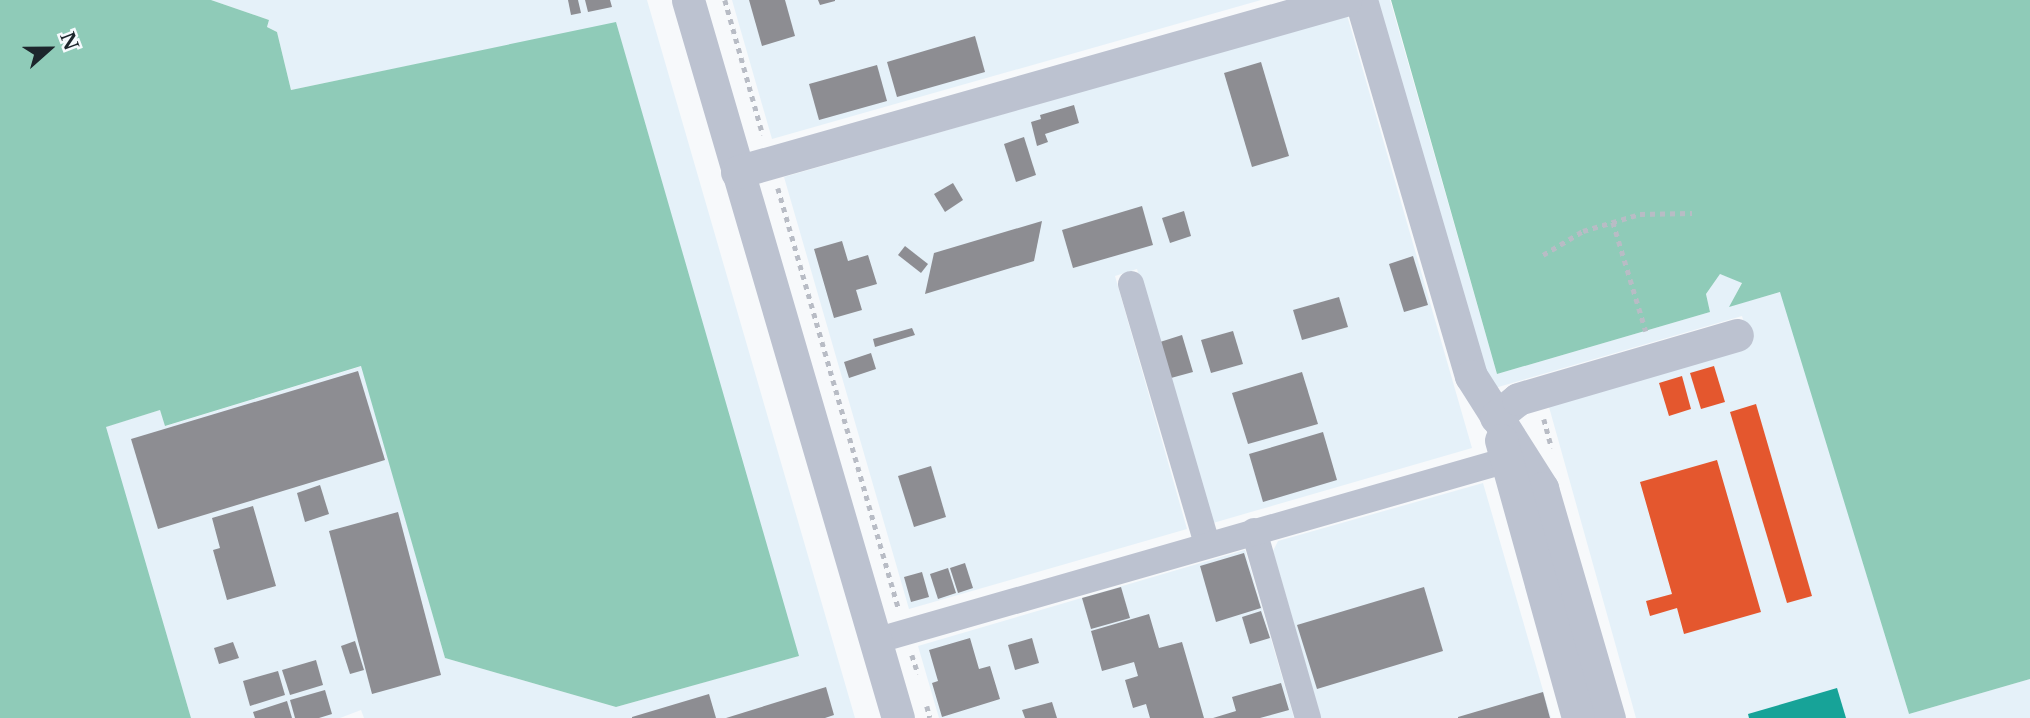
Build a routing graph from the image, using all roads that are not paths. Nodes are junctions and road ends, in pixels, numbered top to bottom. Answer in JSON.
{"nodes":[{"id":1,"x":688,"y":0,"type":"edge"},
{"id":2,"x":1345,"y":0,"type":"edge"},
{"id":3,"x":1361,"y":0,"type":"edge"},
{"id":4,"x":737,"y":172,"type":"junction"},
{"id":5,"x":1130,"y":284,"type":"dead end"},
{"id":6,"x":1737,"y":335,"type":"dead end"},
{"id":7,"x":1496,"y":417,"type":"junction"},
{"id":8,"x":1504,"y":461,"type":"junction"},
{"id":9,"x":1254,"y":531,"type":"junction"},
{"id":10,"x":1207,"y":544,"type":"junction"},
{"id":11,"x":890,"y":636,"type":"junction"},
{"id":12,"x":898,"y":718,"type":"edge"},
{"id":13,"x":1308,"y":718,"type":"edge"},
{"id":14,"x":1578,"y":718,"type":"edge"},
{"id":15,"x":1609,"y":718,"type":"edge"}],
"edges":[{"from":1,"to":4,"type":"street"},
{"from":2,"to":4,"type":"street"},
{"from":3,"to":7,"type":"street"},
{"from":4,"to":11,"type":"street"},
{"from":5,"to":10,"type":"street"},
{"from":6,"to":7,"type":"street"},
{"from":7,"to":8,"type":"street"},
{"from":7,"to":15,"type":"street"},
{"from":8,"to":9,"type":"street"},
{"from":8,"to":14,"type":"street"},
{"from":9,"to":10,"type":"street"},
{"from":9,"to":13,"type":"street"},
{"from":10,"to":11,"type":"street"},
{"from":11,"to":12,"type":"street"}]}
